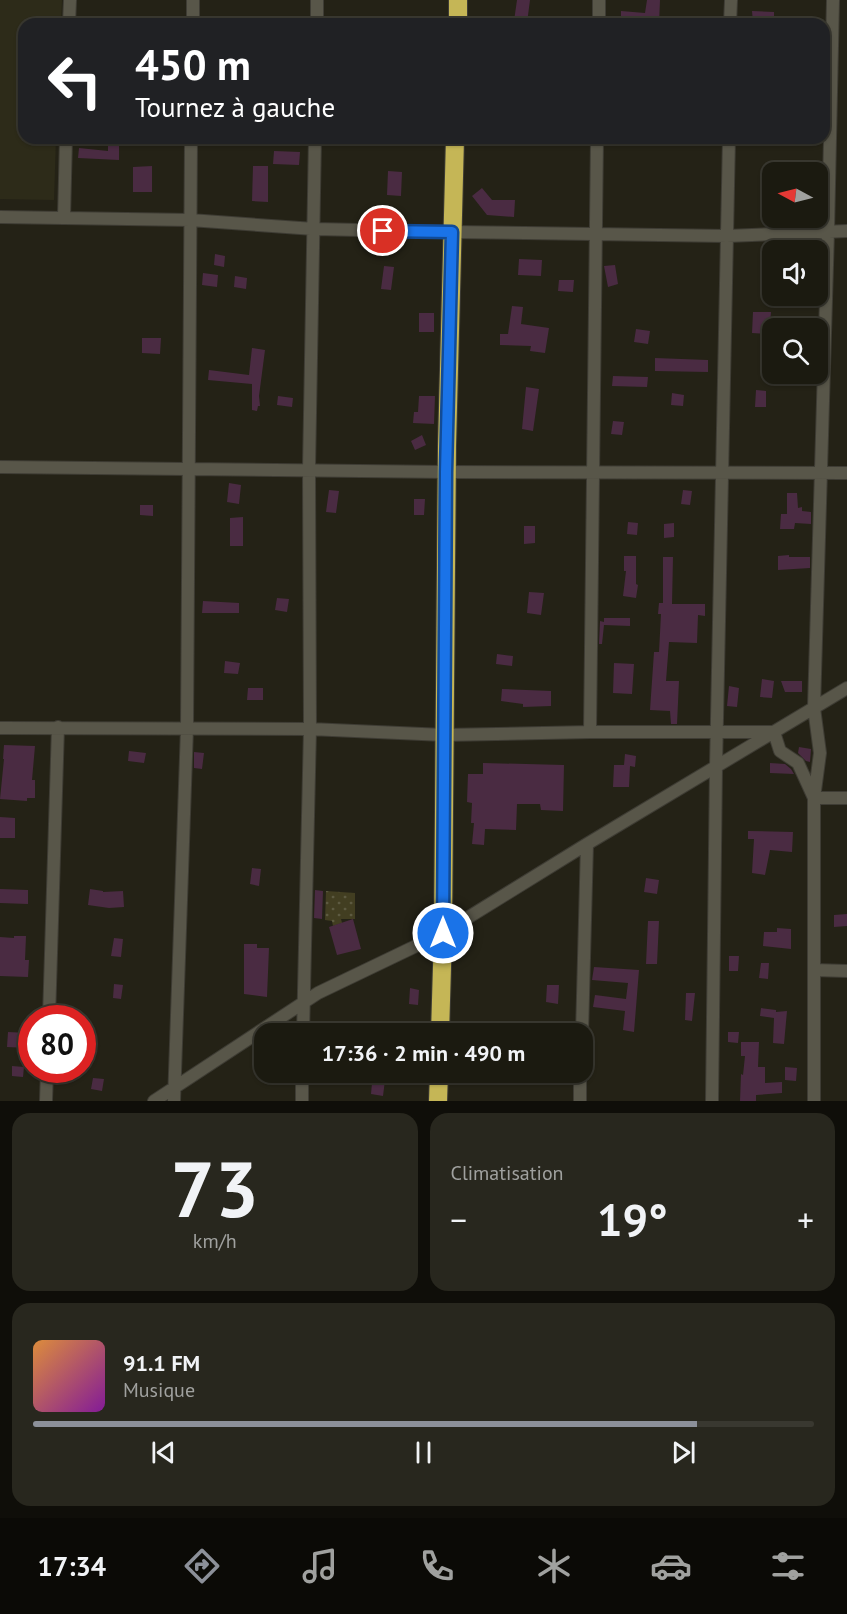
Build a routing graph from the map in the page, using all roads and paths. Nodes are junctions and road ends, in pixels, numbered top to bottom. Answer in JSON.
{"nodes":[{"id":1,"x":70,"y":0,"type":"edge"},
{"id":2,"x":193,"y":0,"type":"edge"},
{"id":3,"x":317,"y":0,"type":"edge"},
{"id":4,"x":458,"y":0,"type":"edge"},
{"id":5,"x":599,"y":0,"type":"edge"},
{"id":6,"x":731,"y":0,"type":"edge"},
{"id":7,"x":832,"y":0,"type":"edge"},
{"id":8,"x":69,"y":18,"type":"edge"},
{"id":9,"x":193,"y":18,"type":"edge"},
{"id":10,"x":317,"y":18,"type":"edge"},
{"id":11,"x":458,"y":18,"type":"edge"},
{"id":12,"x":598,"y":18,"type":"edge"},
{"id":13,"x":730,"y":18,"type":"edge"},
{"id":14,"x":830,"y":116,"type":"edge"},
{"id":15,"x":66,"y":144,"type":"edge"},
{"id":16,"x":191,"y":144,"type":"edge"},
{"id":17,"x":315,"y":144,"type":"edge"},
{"id":18,"x":455,"y":144,"type":"edge"},
{"id":19,"x":597,"y":144,"type":"edge"},
{"id":20,"x":729,"y":144,"type":"edge"},
{"id":21,"x":830,"y":144,"type":"edge"},
{"id":22,"x":0,"y":217,"type":"edge"},
{"id":23,"x":64,"y":218,"type":"junction"},
{"id":24,"x":190,"y":220,"type":"junction"},
{"id":25,"x":314,"y":229,"type":"junction"},
{"id":26,"x":828,"y":231,"type":"junction"},
{"id":27,"x":847,"y":231,"type":"edge"},
{"id":28,"x":452,"y":232,"type":"junction"},
{"id":29,"x":596,"y":234,"type":"junction"},
{"id":30,"x":728,"y":236,"type":"junction"},
{"id":31,"x":0,"y":467,"type":"edge"},
{"id":32,"x":189,"y":468,"type":"junction"},
{"id":33,"x":309,"y":469,"type":"junction"},
{"id":34,"x":593,"y":471,"type":"junction"},
{"id":35,"x":446,"y":472,"type":"junction"},
{"id":36,"x":724,"y":472,"type":"junction"},
{"id":37,"x":821,"y":473,"type":"junction"},
{"id":38,"x":847,"y":473,"type":"edge"},
{"id":39,"x":847,"y":688,"type":"edge"},
{"id":40,"x":814,"y":708,"type":"junction"},
{"id":41,"x":58,"y":727,"type":"junction"},
{"id":42,"x":0,"y":728,"type":"edge"},
{"id":43,"x":187,"y":728,"type":"junction"},
{"id":44,"x":310,"y":729,"type":"junction"},
{"id":45,"x":590,"y":732,"type":"junction"},
{"id":46,"x":774,"y":732,"type":"junction"},
{"id":47,"x":717,"y":733,"type":"junction"},
{"id":48,"x":444,"y":735,"type":"junction"},
{"id":49,"x":716,"y":767,"type":"junction"},
{"id":50,"x":814,"y":798,"type":"junction"},
{"id":51,"x":847,"y":798,"type":"edge"},
{"id":52,"x":587,"y":844,"type":"junction"},
{"id":53,"x":443,"y":933,"type":"junction"},
{"id":54,"x":814,"y":970,"type":"junction"},
{"id":55,"x":847,"y":971,"type":"edge"},
{"id":56,"x":303,"y":1002,"type":"junction"},
{"id":57,"x":49,"y":1005,"type":"edge"},
{"id":58,"x":303,"y":1023,"type":"edge"},
{"id":59,"x":440,"y":1023,"type":"edge"},
{"id":60,"x":582,"y":1023,"type":"edge"},
{"id":61,"x":47,"y":1083,"type":"edge"},
{"id":62,"x":302,"y":1083,"type":"edge"},
{"id":63,"x":439,"y":1083,"type":"edge"},
{"id":64,"x":580,"y":1083,"type":"edge"},
{"id":65,"x":174,"y":1088,"type":"junction"},
{"id":66,"x":46,"y":1101,"type":"edge"},
{"id":67,"x":154,"y":1101,"type":"edge"},
{"id":68,"x":174,"y":1101,"type":"edge"},
{"id":69,"x":302,"y":1101,"type":"edge"},
{"id":70,"x":438,"y":1101,"type":"edge"},
{"id":71,"x":580,"y":1101,"type":"edge"},
{"id":72,"x":712,"y":1101,"type":"edge"},
{"id":73,"x":814,"y":1101,"type":"edge"}],
"edges":[{"from":1,"to":8,"type":"street"},
{"from":2,"to":9,"type":"street"},
{"from":3,"to":10,"type":"street"},
{"from":4,"to":11,"type":"highway"},
{"from":5,"to":12,"type":"street"},
{"from":6,"to":13,"type":"street"},
{"from":7,"to":14,"type":"street"},
{"from":15,"to":23,"type":"street"},
{"from":16,"to":24,"type":"street"},
{"from":17,"to":25,"type":"street"},
{"from":18,"to":28,"type":"highway"},
{"from":19,"to":29,"type":"street"},
{"from":20,"to":30,"type":"street"},
{"from":21,"to":26,"type":"street"},
{"from":22,"to":23,"type":"street"},
{"from":23,"to":24,"type":"street"},
{"from":24,"to":25,"type":"street"},
{"from":24,"to":32,"type":"street"},
{"from":25,"to":28,"type":"street"},
{"from":25,"to":33,"type":"street"},
{"from":26,"to":27,"type":"street"},
{"from":26,"to":30,"type":"street"},
{"from":26,"to":37,"type":"street"},
{"from":28,"to":29,"type":"street"},
{"from":28,"to":35,"type":"highway"},
{"from":29,"to":30,"type":"street"},
{"from":29,"to":34,"type":"street"},
{"from":30,"to":36,"type":"street"},
{"from":31,"to":32,"type":"street"},
{"from":32,"to":33,"type":"street"},
{"from":32,"to":43,"type":"street"},
{"from":33,"to":35,"type":"street"},
{"from":33,"to":44,"type":"street"},
{"from":34,"to":35,"type":"street"},
{"from":34,"to":36,"type":"street"},
{"from":34,"to":45,"type":"street"},
{"from":35,"to":48,"type":"highway"},
{"from":36,"to":37,"type":"street"},
{"from":36,"to":47,"type":"street"},
{"from":37,"to":38,"type":"street"},
{"from":37,"to":40,"type":"street"},
{"from":39,"to":40,"type":"street"},
{"from":40,"to":46,"type":"street"},
{"from":40,"to":50,"type":"street"},
{"from":41,"to":42,"type":"street"},
{"from":41,"to":43,"type":"street"},
{"from":41,"to":57,"type":"street"},
{"from":43,"to":44,"type":"street"},
{"from":43,"to":65,"type":"street"},
{"from":44,"to":48,"type":"street"},
{"from":44,"to":56,"type":"street"},
{"from":45,"to":47,"type":"street"},
{"from":45,"to":48,"type":"street"},
{"from":46,"to":47,"type":"street"},
{"from":46,"to":49,"type":"street"},
{"from":46,"to":50,"type":"street"},
{"from":47,"to":49,"type":"street"},
{"from":48,"to":53,"type":"highway"},
{"from":49,"to":52,"type":"street"},
{"from":49,"to":72,"type":"street"},
{"from":50,"to":51,"type":"street"},
{"from":50,"to":54,"type":"street"},
{"from":52,"to":53,"type":"street"},
{"from":52,"to":60,"type":"street"},
{"from":53,"to":56,"type":"street"},
{"from":53,"to":59,"type":"highway"},
{"from":54,"to":55,"type":"street"},
{"from":54,"to":73,"type":"street"},
{"from":56,"to":58,"type":"street"},
{"from":56,"to":65,"type":"street"},
{"from":61,"to":66,"type":"street"},
{"from":62,"to":69,"type":"street"},
{"from":63,"to":70,"type":"highway"},
{"from":64,"to":71,"type":"street"},
{"from":65,"to":67,"type":"street"},
{"from":65,"to":68,"type":"street"}]}
